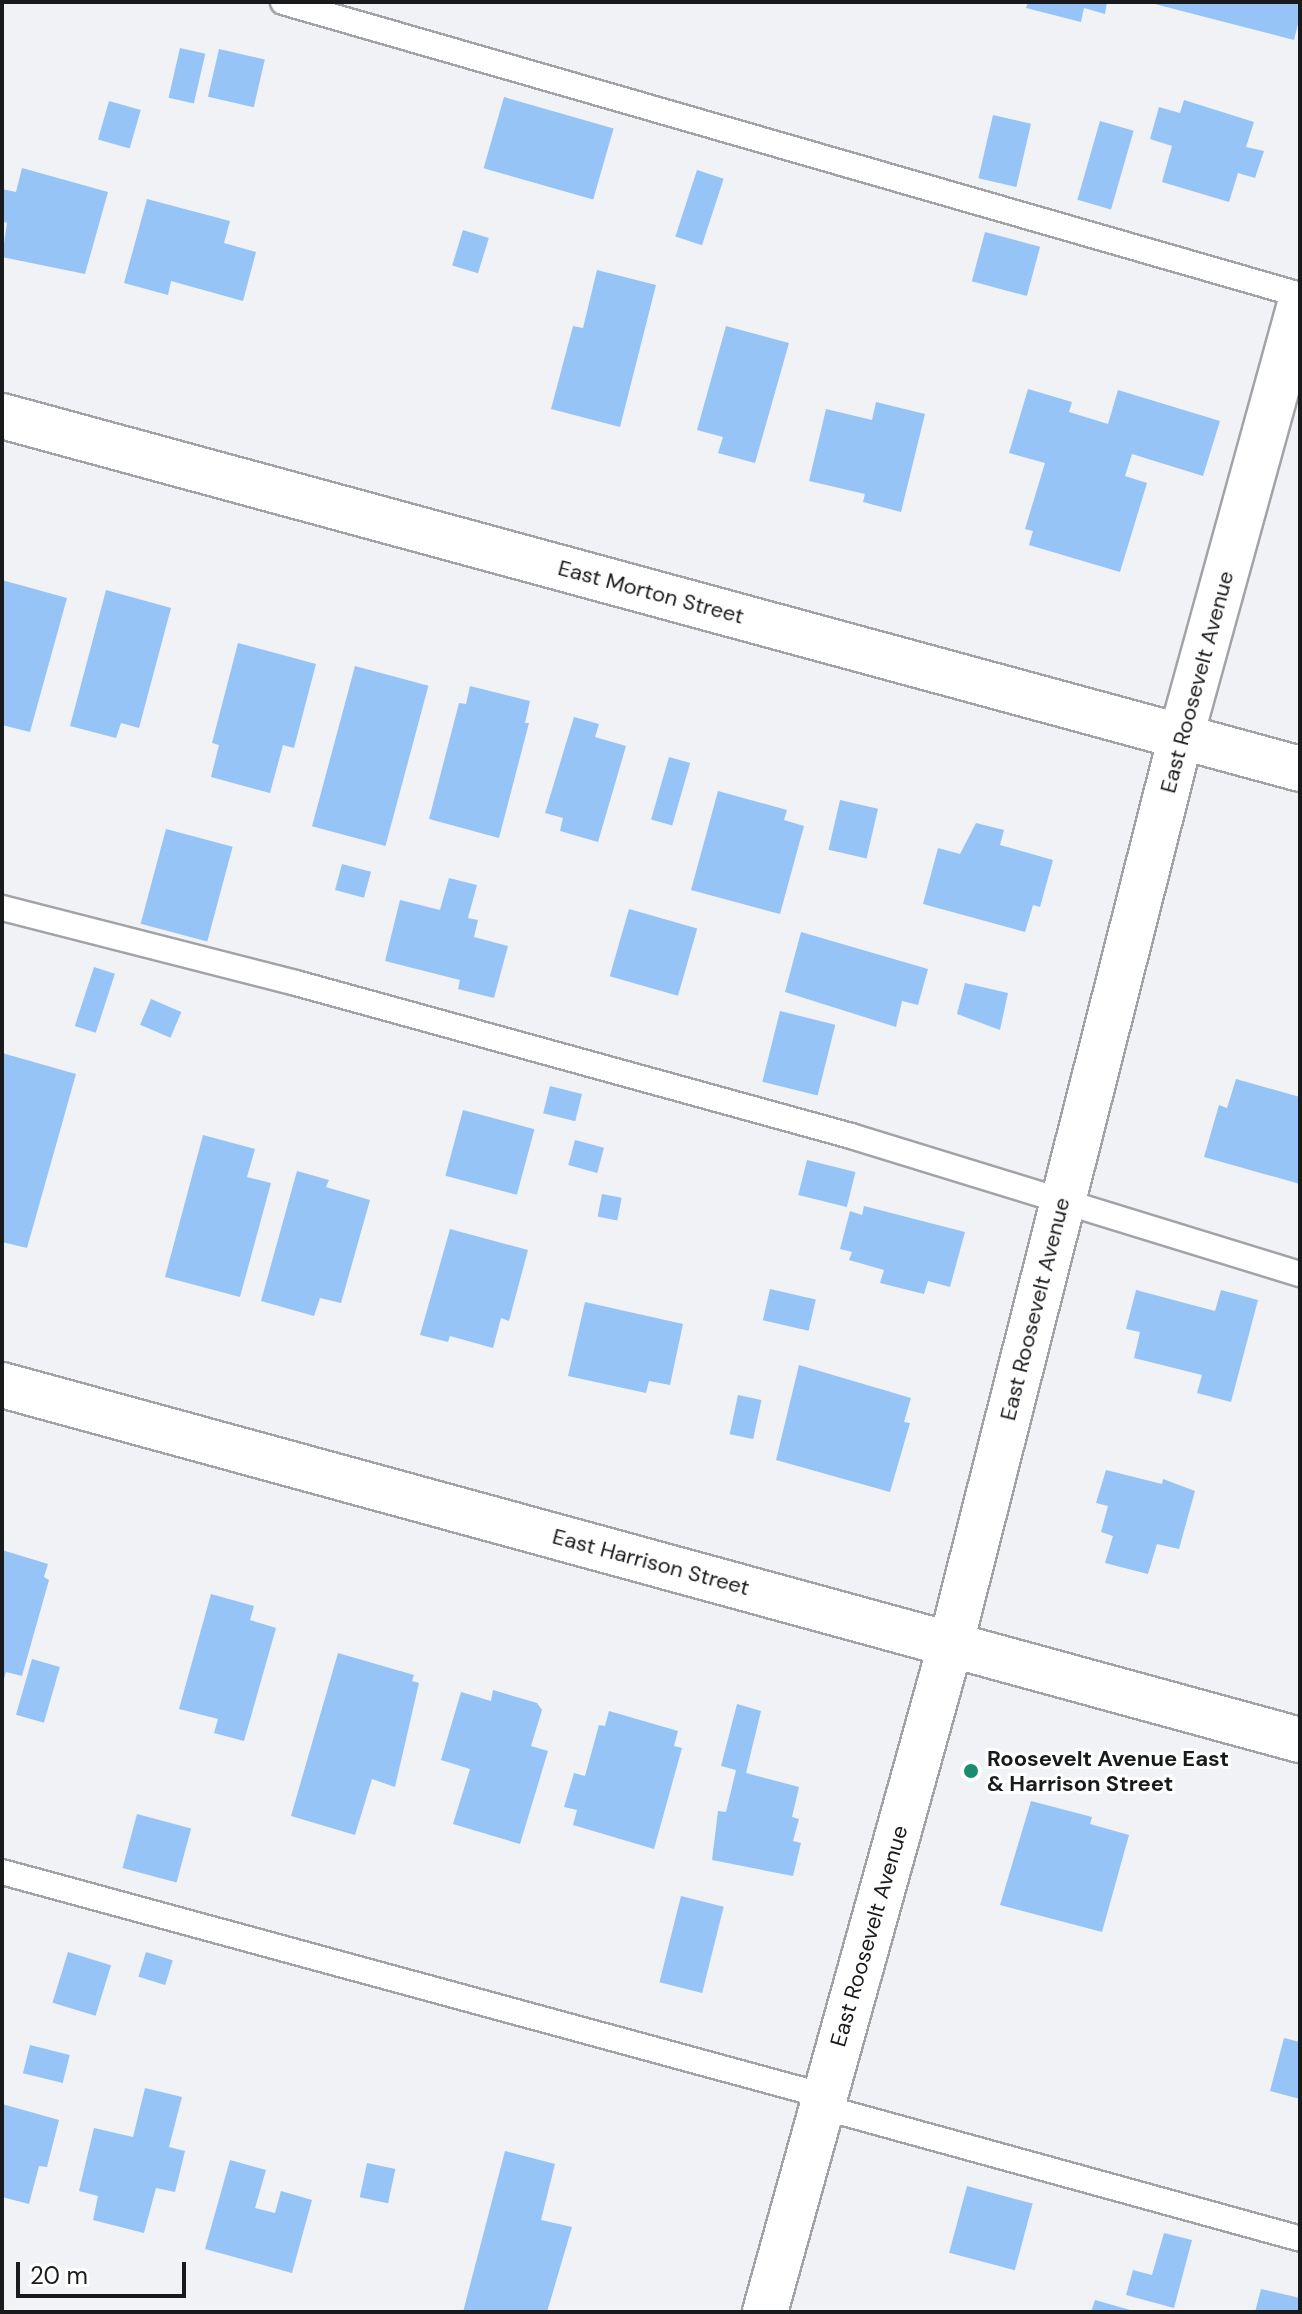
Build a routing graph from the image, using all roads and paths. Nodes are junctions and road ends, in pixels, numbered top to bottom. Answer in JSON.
{"nodes":[{"id":1,"x":283,"y":2,"type":"edge"},
{"id":2,"x":1300,"y":295,"type":"edge"},
{"id":3,"x":1300,"y":305,"type":"edge"},
{"id":4,"x":2,"y":416,"type":"edge"},
{"id":5,"x":1181,"y":736,"type":"junction"},
{"id":6,"x":1300,"y":769,"type":"edge"},
{"id":7,"x":2,"y":908,"type":"edge"},
{"id":8,"x":1064,"y":1198,"type":"junction"},
{"id":9,"x":1300,"y":1274,"type":"edge"},
{"id":10,"x":2,"y":1385,"type":"edge"},
{"id":11,"x":951,"y":1643,"type":"junction"},
{"id":12,"x":1300,"y":1740,"type":"edge"},
{"id":13,"x":2,"y":1872,"type":"edge"},
{"id":14,"x":824,"y":2101,"type":"junction"},
{"id":15,"x":1300,"y":2239,"type":"edge"},
{"id":16,"x":765,"y":2312,"type":"edge"}],
"edges":[{"from":1,"to":2,"type":"lane"},
{"from":3,"to":5,"type":"street","name":"East Roosevelt Avenue"},
{"from":4,"to":5,"type":"street","name":"East Morton Street"},
{"from":5,"to":6,"type":"street","name":"East Morton Street"},
{"from":5,"to":8,"type":"street","name":"East Roosevelt Avenue"},
{"from":7,"to":8,"type":"lane"},
{"from":8,"to":9,"type":"lane"},
{"from":8,"to":11,"type":"street","name":"East Roosevelt Avenue"},
{"from":10,"to":11,"type":"street","name":"East Harrison Street"},
{"from":11,"to":12,"type":"street","name":"East Harrison Street"},
{"from":11,"to":14,"type":"street","name":"East Roosevelt Avenue"},
{"from":13,"to":14,"type":"lane"},
{"from":14,"to":15,"type":"lane"},
{"from":14,"to":16,"type":"street","name":"East Roosevelt Avenue"}]}
